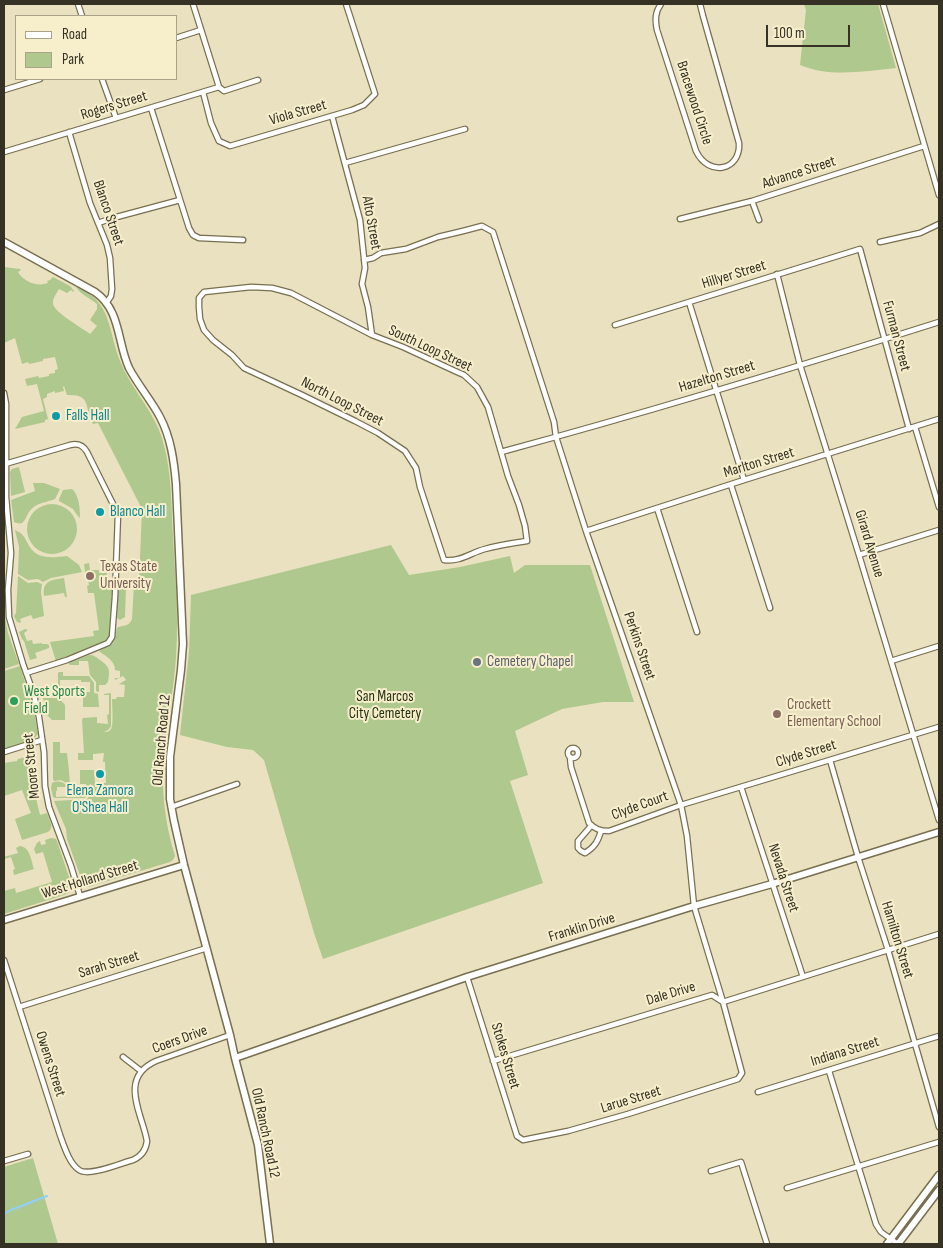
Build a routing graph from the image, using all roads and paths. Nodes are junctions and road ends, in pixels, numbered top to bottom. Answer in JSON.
{"nodes":[{"id":1,"x":193,"y":4,"type":"edge"},
{"id":2,"x":346,"y":4,"type":"edge"},
{"id":3,"x":661,"y":4,"type":"edge"},
{"id":4,"x":700,"y":4,"type":"edge"},
{"id":5,"x":883,"y":4,"type":"edge"},
{"id":6,"x":201,"y":30,"type":"junction"},
{"id":7,"x":178,"y":37,"type":"edge"},
{"id":8,"x":37,"y":80,"type":"edge"},
{"id":9,"x":102,"y":80,"type":"edge"},
{"id":10,"x":258,"y":80,"type":"dead end"},
{"id":11,"x":219,"y":87,"type":"junction"},
{"id":12,"x":4,"y":90,"type":"edge"},
{"id":13,"x":203,"y":92,"type":"junction"},
{"id":14,"x":151,"y":108,"type":"junction"},
{"id":15,"x":332,"y":116,"type":"junction"},
{"id":16,"x":116,"y":118,"type":"junction"},
{"id":17,"x":465,"y":129,"type":"dead end"},
{"id":18,"x":69,"y":132,"type":"junction"},
{"id":19,"x":924,"y":146,"type":"junction"},
{"id":20,"x":4,"y":152,"type":"edge"},
{"id":21,"x":345,"y":163,"type":"junction"},
{"id":22,"x":939,"y":195,"type":"edge"},
{"id":23,"x":180,"y":200,"type":"junction"},
{"id":24,"x":752,"y":202,"type":"junction"},
{"id":25,"x":680,"y":218,"type":"dead end"},
{"id":26,"x":759,"y":220,"type":"dead end"},
{"id":27,"x":98,"y":223,"type":"junction"},
{"id":28,"x":939,"y":224,"type":"edge"},
{"id":29,"x":243,"y":240,"type":"dead end"},
{"id":30,"x":4,"y":242,"type":"edge"},
{"id":31,"x":880,"y":242,"type":"dead end"},
{"id":32,"x":860,"y":249,"type":"joint"},
{"id":33,"x":364,"y":260,"type":"junction"},
{"id":34,"x":777,"y":274,"type":"junction"},
{"id":35,"x":201,"y":295,"type":"joint"},
{"id":36,"x":107,"y":302,"type":"junction"},
{"id":37,"x":689,"y":302,"type":"junction"},
{"id":38,"x":939,"y":322,"type":"edge"},
{"id":39,"x":615,"y":325,"type":"dead end"},
{"id":40,"x":372,"y":335,"type":"junction"},
{"id":41,"x":884,"y":340,"type":"junction"},
{"id":42,"x":800,"y":365,"type":"junction"},
{"id":43,"x":716,"y":390,"type":"junction"},
{"id":44,"x":4,"y":393,"type":"edge"},
{"id":45,"x":939,"y":419,"type":"edge"},
{"id":46,"x":915,"y":427,"type":"junction"},
{"id":47,"x":909,"y":429,"type":"junction"},
{"id":48,"x":556,"y":437,"type":"junction"},
{"id":49,"x":501,"y":452,"type":"junction"},
{"id":50,"x":828,"y":454,"type":"junction"},
{"id":51,"x":5,"y":464,"type":"junction"},
{"id":52,"x":744,"y":480,"type":"junction"},
{"id":53,"x":731,"y":485,"type":"junction"},
{"id":54,"x":939,"y":507,"type":"edge"},
{"id":55,"x":657,"y":508,"type":"junction"},
{"id":56,"x":939,"y":530,"type":"edge"},
{"id":57,"x":586,"y":531,"type":"junction"},
{"id":58,"x":527,"y":541,"type":"joint"},
{"id":59,"x":859,"y":555,"type":"junction"},
{"id":60,"x":10,"y":563,"type":"junction"},
{"id":61,"x":4,"y":566,"type":"edge"},
{"id":62,"x":770,"y":608,"type":"dead end"},
{"id":63,"x":697,"y":632,"type":"dead end"},
{"id":64,"x":939,"y":646,"type":"edge"},
{"id":65,"x":892,"y":661,"type":"junction"},
{"id":66,"x":26,"y":673,"type":"junction"},
{"id":67,"x":939,"y":727,"type":"edge"},
{"id":68,"x":913,"y":735,"type":"junction"},
{"id":69,"x":42,"y":740,"type":"junction"},
{"id":70,"x":4,"y":752,"type":"edge"},
{"id":71,"x":570,"y":757,"type":"dead end"},
{"id":72,"x":830,"y":760,"type":"junction"},
{"id":73,"x":237,"y":784,"type":"dead end"},
{"id":74,"x":741,"y":787,"type":"junction"},
{"id":75,"x":681,"y":805,"type":"junction"},
{"id":76,"x":171,"y":807,"type":"junction"},
{"id":77,"x":939,"y":820,"type":"edge"},
{"id":78,"x":592,"y":826,"type":"junction"},
{"id":79,"x":601,"y":831,"type":"junction"},
{"id":80,"x":939,"y":832,"type":"edge"},
{"id":81,"x":858,"y":857,"type":"junction"},
{"id":82,"x":184,"y":865,"type":"junction"},
{"id":83,"x":772,"y":884,"type":"junction"},
{"id":84,"x":80,"y":896,"type":"junction"},
{"id":85,"x":694,"y":906,"type":"junction"},
{"id":86,"x":4,"y":920,"type":"edge"},
{"id":87,"x":939,"y":934,"type":"edge"},
{"id":88,"x":207,"y":948,"type":"junction"},
{"id":89,"x":888,"y":950,"type":"junction"},
{"id":90,"x":4,"y":960,"type":"edge"},
{"id":91,"x":467,"y":977,"type":"junction"},
{"id":92,"x":802,"y":977,"type":"junction"},
{"id":93,"x":723,"y":1002,"type":"junction"},
{"id":94,"x":19,"y":1007,"type":"junction"},
{"id":95,"x":230,"y":1035,"type":"junction"},
{"id":96,"x":939,"y":1036,"type":"edge"},
{"id":97,"x":915,"y":1043,"type":"junction"},
{"id":98,"x":123,"y":1057,"type":"dead end"},
{"id":99,"x":235,"y":1058,"type":"junction"},
{"id":100,"x":493,"y":1060,"type":"junction"},
{"id":101,"x":141,"y":1071,"type":"junction"},
{"id":102,"x":829,"y":1071,"type":"junction"},
{"id":103,"x":742,"y":1073,"type":"joint"},
{"id":104,"x":758,"y":1092,"type":"dead end"},
{"id":105,"x":939,"y":1127,"type":"edge"},
{"id":106,"x":524,"y":1140,"type":"joint"},
{"id":107,"x":939,"y":1142,"type":"edge"},
{"id":108,"x":28,"y":1154,"type":"dead end"},
{"id":109,"x":4,"y":1162,"type":"edge"},
{"id":110,"x":859,"y":1167,"type":"junction"},
{"id":111,"x":81,"y":1171,"type":"joint"},
{"id":112,"x":711,"y":1171,"type":"dead end"},
{"id":113,"x":939,"y":1175,"type":"edge"},
{"id":114,"x":787,"y":1188,"type":"dead end"},
{"id":115,"x":939,"y":1190,"type":"edge"},
{"id":116,"x":889,"y":1242,"type":"edge"},
{"id":117,"x":270,"y":1244,"type":"edge"},
{"id":118,"x":767,"y":1244,"type":"edge"},
{"id":119,"x":898,"y":1244,"type":"edge"}],
"edges":[{"from":1,"to":6,"type":"street"},
{"from":2,"to":15,"type":"street","name":"Viola Street"},
{"from":3,"to":4,"type":"street","name":"Bracewood Circle"},
{"from":5,"to":19,"type":"street"},
{"from":6,"to":7,"type":"street"},
{"from":6,"to":11,"type":"street"},
{"from":8,"to":12,"type":"street"},
{"from":9,"to":16,"type":"street"},
{"from":10,"to":11,"type":"street","name":"Rogers Street"},
{"from":11,"to":13,"type":"street","name":"Rogers Street"},
{"from":13,"to":14,"type":"street","name":"Rogers Street"},
{"from":13,"to":15,"type":"street","name":"Viola Street"},
{"from":14,"to":16,"type":"street","name":"Rogers Street"},
{"from":14,"to":23,"type":"street"},
{"from":15,"to":21,"type":"street","name":"Alto Street"},
{"from":16,"to":18,"type":"street","name":"Rogers Street"},
{"from":17,"to":21,"type":"street"},
{"from":18,"to":20,"type":"street","name":"Rogers Street"},
{"from":18,"to":27,"type":"street","name":"Blanco Street"},
{"from":19,"to":22,"type":"street"},
{"from":19,"to":24,"type":"street","name":"Advance Street"},
{"from":21,"to":33,"type":"street","name":"Alto Street"},
{"from":23,"to":27,"type":"street"},
{"from":23,"to":29,"type":"street"},
{"from":24,"to":25,"type":"street","name":"Advance Street"},
{"from":24,"to":26,"type":"street"},
{"from":27,"to":36,"type":"street","name":"Blanco Street"},
{"from":28,"to":31,"type":"street"},
{"from":30,"to":36,"type":"main road"},
{"from":32,"to":34,"type":"street","name":"Hillyer Street"},
{"from":32,"to":41,"type":"street","name":"Furman Street"},
{"from":33,"to":40,"type":"street","name":"Alto Street"},
{"from":33,"to":48,"type":"street","name":"Perkins Street"},
{"from":34,"to":37,"type":"street","name":"Hillyer Street"},
{"from":34,"to":42,"type":"street","name":"Girard Avenue"},
{"from":35,"to":40,"type":"street","name":"South Loop Street"},
{"from":35,"to":58,"type":"street","name":"North Loop Street"},
{"from":36,"to":76,"type":"main road","name":"Old Ranch Road 12"},
{"from":37,"to":39,"type":"street","name":"Hillyer Street"},
{"from":37,"to":43,"type":"street"},
{"from":38,"to":41,"type":"street","name":"Hazelton Street"},
{"from":40,"to":49,"type":"street","name":"South Loop Street"},
{"from":41,"to":42,"type":"street","name":"Hazelton Street"},
{"from":41,"to":47,"type":"street","name":"Furman Street"},
{"from":42,"to":43,"type":"street","name":"Hazelton Street"},
{"from":42,"to":50,"type":"street","name":"Girard Avenue"},
{"from":43,"to":48,"type":"street","name":"Hazelton Street"},
{"from":43,"to":52,"type":"street"},
{"from":44,"to":51,"type":"street","name":"Moore Street"},
{"from":45,"to":46,"type":"street","name":"Marlton Street"},
{"from":46,"to":47,"type":"street","name":"Marlton Street"},
{"from":46,"to":54,"type":"street"},
{"from":47,"to":50,"type":"street","name":"Marlton Street"},
{"from":48,"to":49,"type":"street","name":"Hazelton Street"},
{"from":48,"to":57,"type":"street","name":"Perkins Street"},
{"from":49,"to":58,"type":"street","name":"South Loop Street"},
{"from":50,"to":52,"type":"street","name":"Marlton Street"},
{"from":50,"to":59,"type":"street","name":"Girard Avenue"},
{"from":51,"to":60,"type":"street","name":"Moore Street"},
{"from":51,"to":66,"type":"street"},
{"from":52,"to":53,"type":"street","name":"Marlton Street"},
{"from":53,"to":55,"type":"street","name":"Marlton Street"},
{"from":53,"to":62,"type":"street"},
{"from":55,"to":57,"type":"street","name":"Marlton Street"},
{"from":55,"to":63,"type":"street"},
{"from":56,"to":59,"type":"street"},
{"from":57,"to":75,"type":"street","name":"Perkins Street"},
{"from":59,"to":65,"type":"street","name":"Girard Avenue"},
{"from":60,"to":61,"type":"street"},
{"from":60,"to":66,"type":"street","name":"Moore Street"},
{"from":64,"to":65,"type":"street"},
{"from":65,"to":68,"type":"street","name":"Girard Avenue"},
{"from":66,"to":69,"type":"street","name":"Moore Street"},
{"from":67,"to":68,"type":"street","name":"Clyde Street"},
{"from":68,"to":72,"type":"street","name":"Clyde Street"},
{"from":68,"to":77,"type":"street","name":"Girard Avenue"},
{"from":69,"to":70,"type":"street"},
{"from":69,"to":84,"type":"street","name":"Moore Street"},
{"from":71,"to":78,"type":"street"},
{"from":72,"to":74,"type":"street","name":"Clyde Street"},
{"from":72,"to":81,"type":"street","name":"Hamilton Street"},
{"from":73,"to":76,"type":"street"},
{"from":74,"to":75,"type":"street","name":"Clyde Street"},
{"from":74,"to":83,"type":"street","name":"Nevada Street"},
{"from":75,"to":79,"type":"street","name":"Clyde Court"},
{"from":75,"to":85,"type":"street","name":"Perkins Street"},
{"from":76,"to":82,"type":"main road","name":"Old Ranch Road 12"},
{"from":78,"to":79,"type":"street","name":"Clyde Court"},
{"from":78,"to":79,"type":"street"},
{"from":80,"to":81,"type":"main road","name":"Franklin Drive"},
{"from":81,"to":83,"type":"main road","name":"Franklin Drive"},
{"from":81,"to":89,"type":"street","name":"Hamilton Street"},
{"from":82,"to":84,"type":"main road","name":"West Holland Street"},
{"from":82,"to":88,"type":"main road","name":"Old Ranch Road 12"},
{"from":83,"to":85,"type":"main road","name":"Franklin Drive"},
{"from":83,"to":92,"type":"street","name":"Nevada Street"},
{"from":84,"to":86,"type":"main road","name":"West Holland Street"},
{"from":85,"to":91,"type":"main road","name":"Franklin Drive"},
{"from":85,"to":93,"type":"street","name":"Perkins Street"},
{"from":87,"to":89,"type":"street","name":"Dale Drive"},
{"from":88,"to":94,"type":"street","name":"Sarah Street"},
{"from":88,"to":95,"type":"main road","name":"Old Ranch Road 12"},
{"from":89,"to":92,"type":"street","name":"Dale Drive"},
{"from":89,"to":97,"type":"street","name":"Hamilton Street"},
{"from":90,"to":94,"type":"street","name":"Owens Street"},
{"from":91,"to":99,"type":"main road","name":"Franklin Drive"},
{"from":91,"to":100,"type":"street","name":"Stokes Street"},
{"from":92,"to":93,"type":"street","name":"Dale Drive"},
{"from":93,"to":100,"type":"street","name":"Dale Drive"},
{"from":93,"to":103,"type":"street","name":"Perkins Street"},
{"from":94,"to":111,"type":"street","name":"Owens Street"},
{"from":95,"to":99,"type":"main road","name":"Old Ranch Road 12"},
{"from":95,"to":101,"type":"street","name":"Coers Drive"},
{"from":96,"to":97,"type":"street","name":"Indiana Street"},
{"from":97,"to":102,"type":"street","name":"Indiana Street"},
{"from":97,"to":105,"type":"street","name":"Hamilton Street"},
{"from":98,"to":101,"type":"street"},
{"from":99,"to":117,"type":"main road","name":"Old Ranch Road 12"},
{"from":100,"to":106,"type":"street","name":"Stokes Street"},
{"from":101,"to":111,"type":"street","name":"Coers Drive"},
{"from":102,"to":104,"type":"street","name":"Indiana Street"},
{"from":102,"to":110,"type":"street"},
{"from":103,"to":106,"type":"street","name":"Larue Street"},
{"from":107,"to":110,"type":"street"},
{"from":108,"to":109,"type":"street"},
{"from":110,"to":114,"type":"street"},
{"from":110,"to":116,"type":"street"},
{"from":112,"to":118,"type":"street"},
{"from":113,"to":116,"type":"main road"},
{"from":115,"to":119,"type":"main road"},
{"from":116,"to":119,"type":"street"}]}
